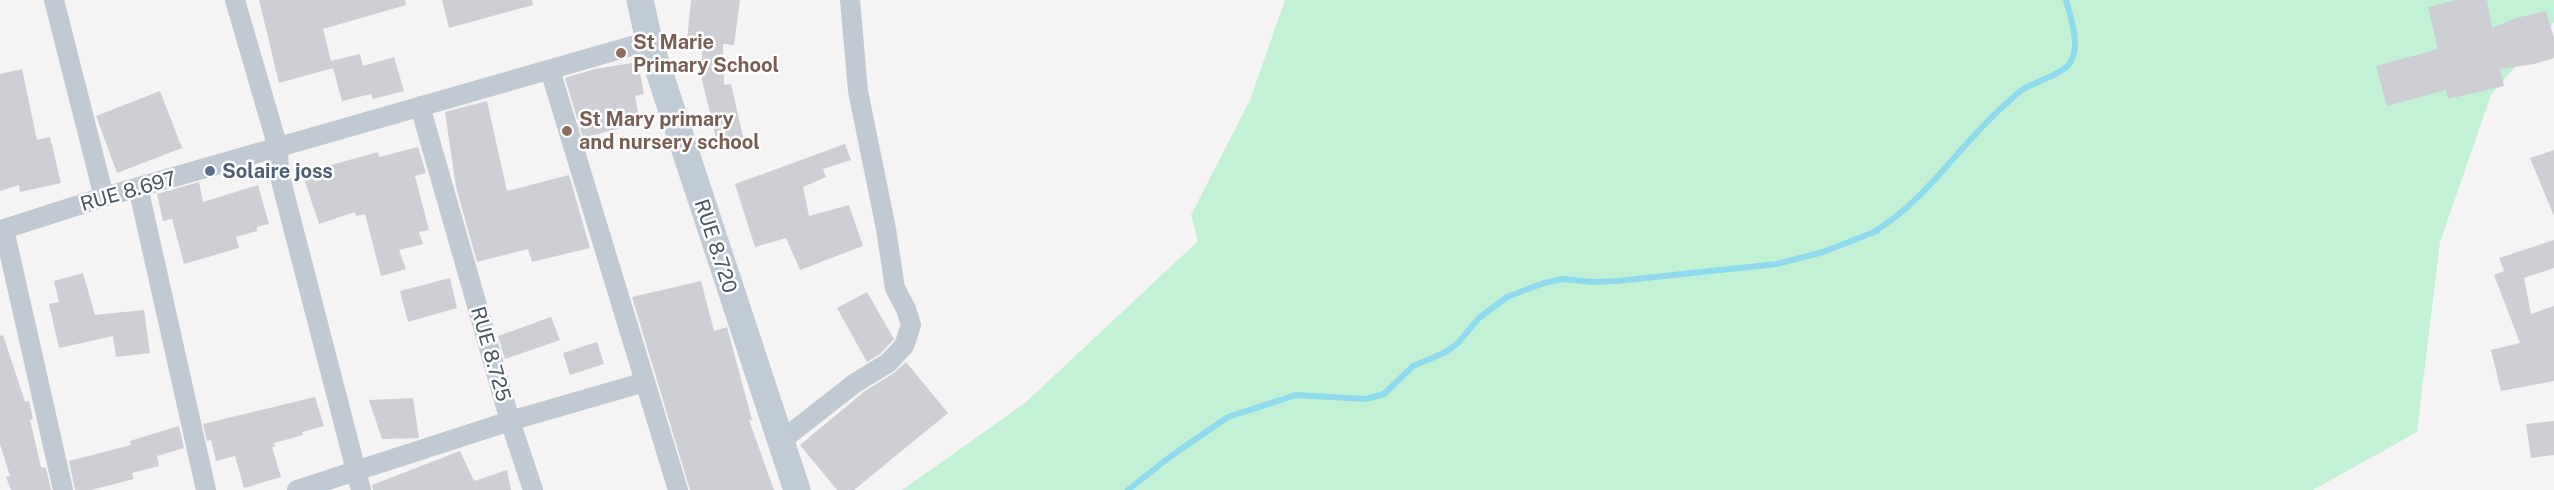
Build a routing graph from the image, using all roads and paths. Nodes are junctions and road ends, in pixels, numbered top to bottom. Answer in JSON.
{"nodes":[{"id":1,"x":54,"y":0,"type":"edge"},
{"id":2,"x":235,"y":0,"type":"edge"},
{"id":3,"x":640,"y":0,"type":"edge"},
{"id":4,"x":850,"y":0,"type":"edge"},
{"id":5,"x":649,"y":41,"type":"junction"},
{"id":6,"x":550,"y":70,"type":"junction"},
{"id":7,"x":420,"y":106,"type":"junction"},
{"id":8,"x":278,"y":148,"type":"junction"},
{"id":9,"x":138,"y":187,"type":"junction"},
{"id":10,"x":104,"y":197,"type":"junction"},
{"id":11,"x":2,"y":229,"type":"edge"},
{"id":12,"x":645,"y":382,"type":"junction"},
{"id":13,"x":510,"y":422,"type":"junction"},
{"id":14,"x":781,"y":441,"type":"junction"},
{"id":15,"x":358,"y":482,"type":"edge"},
{"id":16,"x":63,"y":490,"type":"edge"},
{"id":17,"x":206,"y":490,"type":"edge"},
{"id":18,"x":297,"y":490,"type":"edge"},
{"id":19,"x":533,"y":490,"type":"edge"},
{"id":20,"x":678,"y":490,"type":"edge"},
{"id":21,"x":797,"y":490,"type":"edge"}],
"edges":[{"from":1,"to":10,"type":"street"},
{"from":2,"to":8,"type":"street"},
{"from":3,"to":5,"type":"main road","name":"RUE 8.720"},
{"from":4,"to":14,"type":"street"},
{"from":5,"to":6,"type":"street","name":"RUE 8.697"},
{"from":5,"to":14,"type":"main road","name":"RUE 8.720"},
{"from":6,"to":7,"type":"street","name":"RUE 8.697"},
{"from":6,"to":12,"type":"street"},
{"from":7,"to":8,"type":"street","name":"RUE 8.697"},
{"from":7,"to":13,"type":"street","name":"RUE 8.725"},
{"from":8,"to":9,"type":"street","name":"RUE 8.697"},
{"from":8,"to":15,"type":"street"},
{"from":9,"to":10,"type":"street","name":"RUE 8.697"},
{"from":9,"to":17,"type":"street"},
{"from":10,"to":11,"type":"street","name":"RUE 8.697"},
{"from":11,"to":16,"type":"street","name":"RUE 8.697"},
{"from":12,"to":13,"type":"street"},
{"from":12,"to":20,"type":"street"},
{"from":13,"to":15,"type":"street","name":"RUE 8.725"},
{"from":13,"to":19,"type":"street"},
{"from":14,"to":21,"type":"main road","name":"RUE 8.720"},
{"from":15,"to":18,"type":"street","name":"RUE 8.725"}]}
